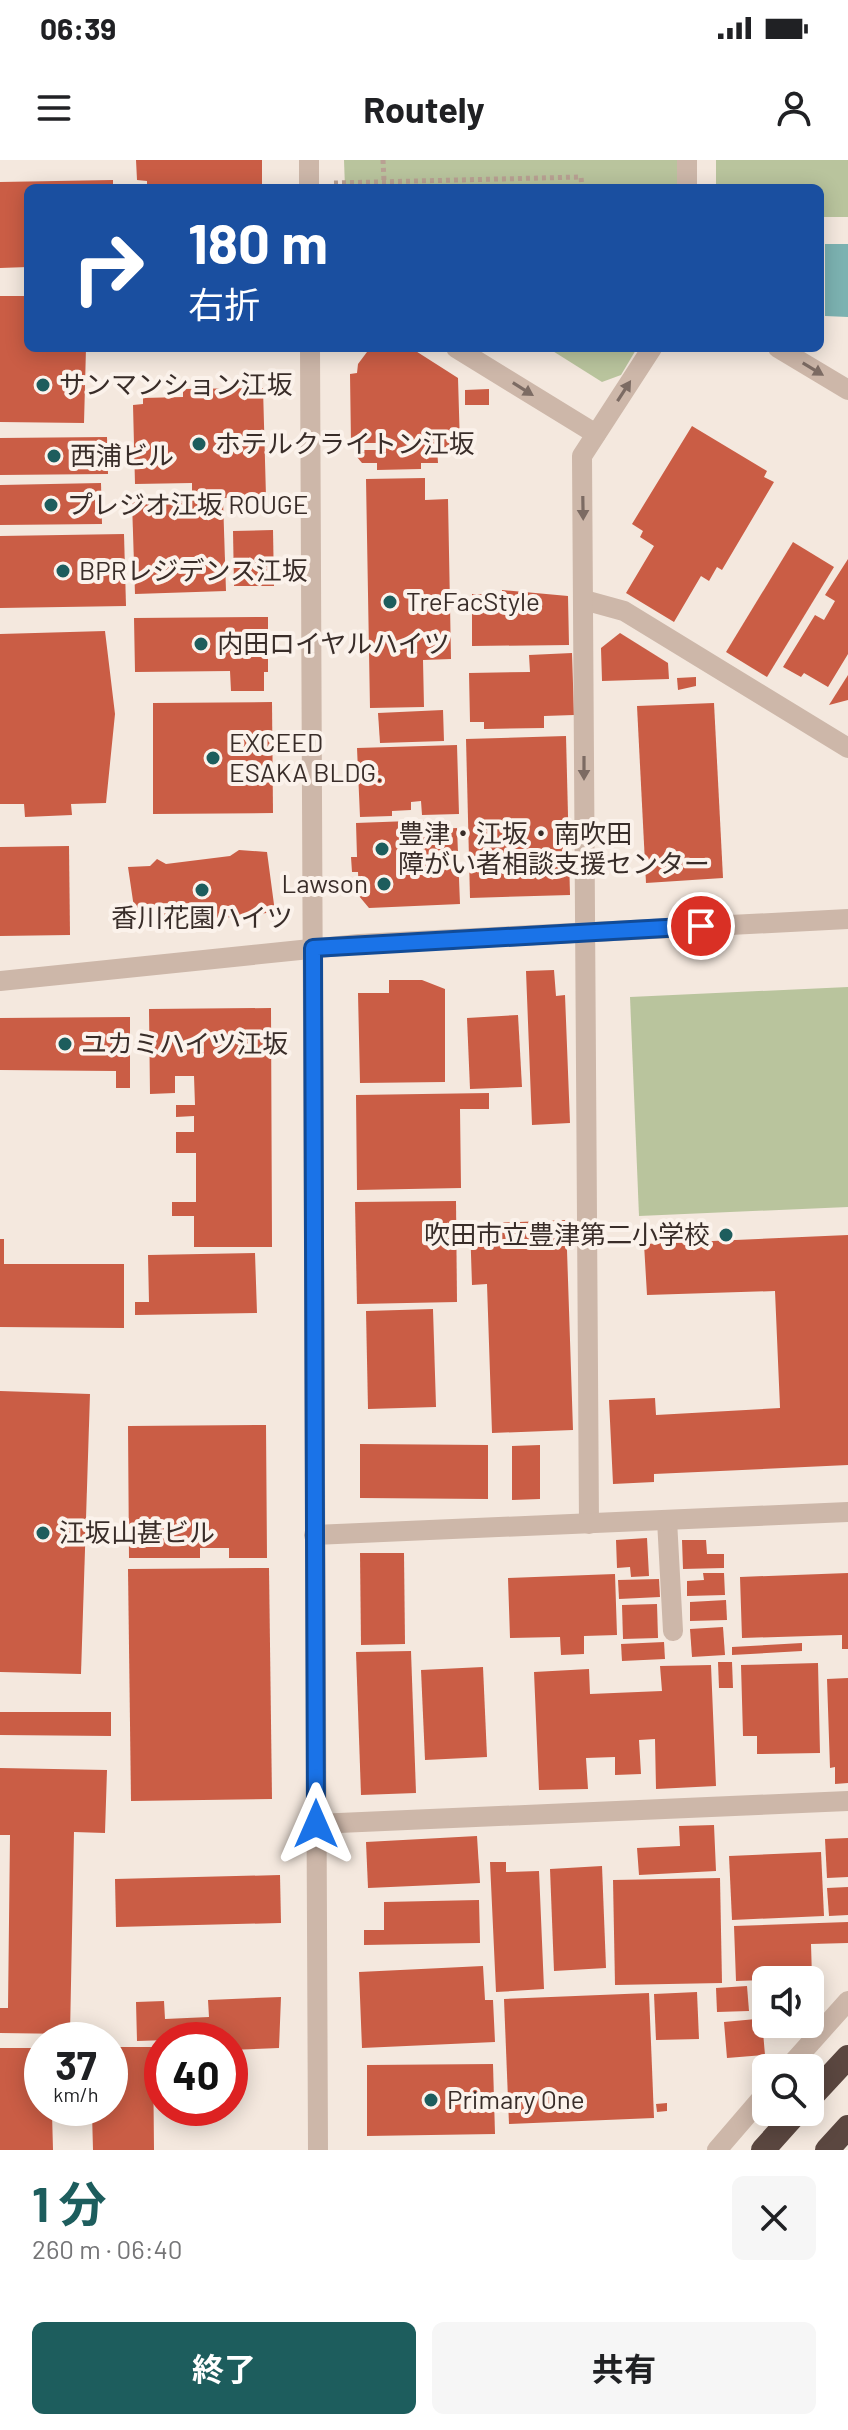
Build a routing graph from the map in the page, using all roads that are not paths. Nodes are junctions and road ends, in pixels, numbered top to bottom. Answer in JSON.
{"nodes":[{"id":1,"x":309,"y":160,"type":"edge"},
{"id":2,"x":687,"y":160,"type":"edge"},
{"id":3,"x":309,"y":184,"type":"edge"},
{"id":4,"x":687,"y":184,"type":"edge"},
{"id":5,"x":310,"y":352,"type":"edge"},
{"id":6,"x":463,"y":352,"type":"edge"},
{"id":7,"x":649,"y":352,"type":"edge"},
{"id":8,"x":785,"y":352,"type":"edge"},
{"id":9,"x":846,"y":386,"type":"edge"},
{"id":10,"x":596,"y":434,"type":"junction"},
{"id":11,"x":584,"y":600,"type":"junction"},
{"id":12,"x":848,"y":748,"type":"edge"},
{"id":13,"x":848,"y":919,"type":"edge"},
{"id":14,"x":584,"y":932,"type":"junction"},
{"id":15,"x":313,"y":948,"type":"junction"},
{"id":16,"x":0,"y":981,"type":"edge"},
{"id":17,"x":848,"y":1512,"type":"edge"},
{"id":18,"x":667,"y":1520,"type":"junction"},
{"id":19,"x":589,"y":1524,"type":"junction"},
{"id":20,"x":314,"y":1535,"type":"junction"},
{"id":21,"x":673,"y":1631,"type":"dead end"},
{"id":22,"x":848,"y":1801,"type":"edge"},
{"id":23,"x":316,"y":1824,"type":"junction"},
{"id":24,"x":848,"y":2001,"type":"edge"},
{"id":25,"x":801,"y":2054,"type":"edge"},
{"id":26,"x":848,"y":2057,"type":"edge"},
{"id":27,"x":824,"y":2083,"type":"edge"},
{"id":28,"x":752,"y":2109,"type":"edge"},
{"id":29,"x":784,"y":2126,"type":"edge"},
{"id":30,"x":848,"y":2127,"type":"edge"},
{"id":31,"x":318,"y":2150,"type":"edge"},
{"id":32,"x":717,"y":2150,"type":"edge"},
{"id":33,"x":763,"y":2150,"type":"edge"},
{"id":34,"x":827,"y":2150,"type":"edge"}],
"edges":[{"from":1,"to":3,"type":"street"},
{"from":2,"to":4,"type":"street"},
{"from":5,"to":15,"type":"street"},
{"from":6,"to":10,"type":"street","one_way":true},
{"from":10,"to":7,"type":"street","one_way":true},
{"from":8,"to":9,"type":"street","one_way":true},
{"from":10,"to":11,"type":"street","one_way":true},
{"from":11,"to":12,"type":"street"},
{"from":11,"to":14,"type":"street","one_way":true},
{"from":13,"to":14,"type":"street"},
{"from":14,"to":15,"type":"street"},
{"from":14,"to":19,"type":"street"},
{"from":15,"to":16,"type":"street"},
{"from":15,"to":20,"type":"street"},
{"from":17,"to":18,"type":"street"},
{"from":18,"to":19,"type":"street"},
{"from":18,"to":21,"type":"street"},
{"from":19,"to":20,"type":"street"},
{"from":20,"to":23,"type":"street"},
{"from":22,"to":23,"type":"street"},
{"from":23,"to":31,"type":"street"},
{"from":24,"to":25,"type":"street"},
{"from":26,"to":27,"type":"highway"},
{"from":28,"to":32,"type":"street"},
{"from":29,"to":33,"type":"highway"},
{"from":30,"to":34,"type":"highway"}]}
